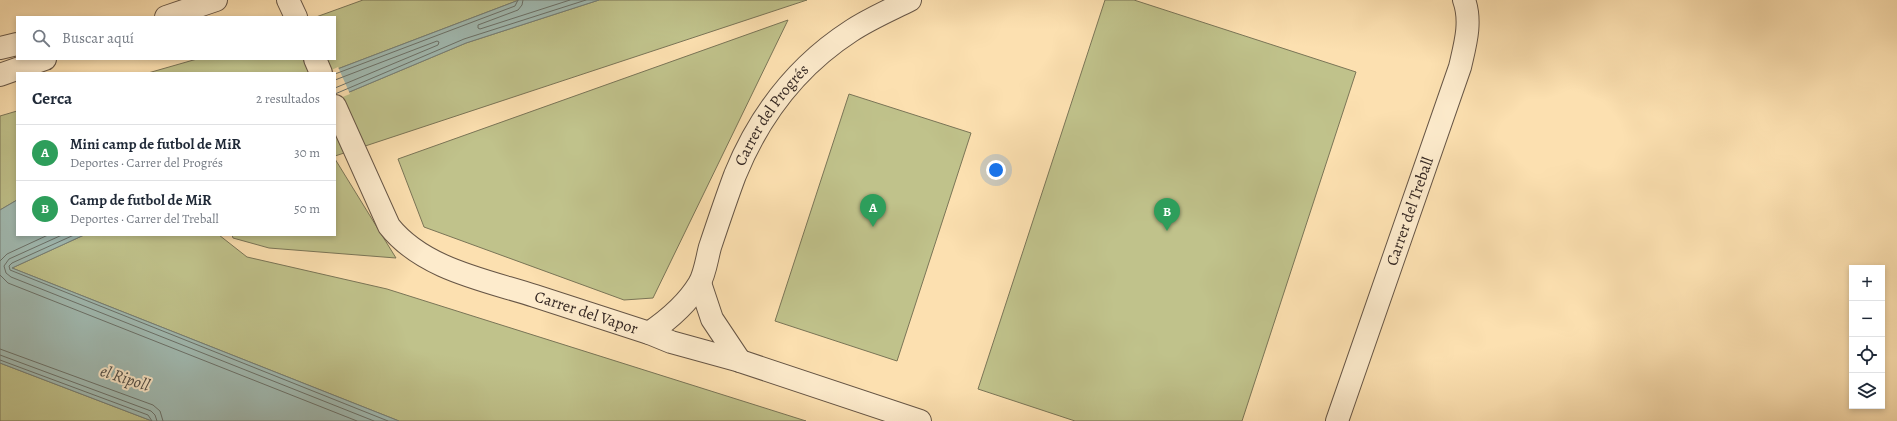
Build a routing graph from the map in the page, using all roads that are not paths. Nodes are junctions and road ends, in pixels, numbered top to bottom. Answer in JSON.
{"nodes":[{"id":1,"x":216,"y":0,"type":"edge"},
{"id":2,"x":288,"y":0,"type":"edge"},
{"id":3,"x":910,"y":0,"type":"edge"},
{"id":4,"x":1464,"y":0,"type":"edge"},
{"id":5,"x":169,"y":16,"type":"edge"},
{"id":6,"x":296,"y":16,"type":"edge"},
{"id":7,"x":16,"y":44,"type":"edge"},
{"id":8,"x":0,"y":48,"type":"edge"},
{"id":9,"x":42,"y":60,"type":"edge"},
{"id":10,"x":315,"y":60,"type":"edge"},
{"id":11,"x":321,"y":72,"type":"edge"},
{"id":12,"x":0,"y":75,"type":"edge"},
{"id":13,"x":336,"y":108,"type":"edge"},
{"id":14,"x":700,"y":284,"type":"junction"},
{"id":15,"x":649,"y":333,"type":"junction"},
{"id":16,"x":740,"y":361,"type":"junction"},
{"id":17,"x":920,"y":421,"type":"edge"},
{"id":18,"x":1337,"y":421,"type":"edge"}],
"edges":[{"from":1,"to":5,"type":"street"},
{"from":2,"to":6,"type":"street"},
{"from":3,"to":14,"type":"street","name":"Carrer del Progrés"},
{"from":4,"to":18,"type":"street","name":"Carrer del Treball"},
{"from":7,"to":8,"type":"street"},
{"from":9,"to":12,"type":"street"},
{"from":10,"to":11,"type":"street"},
{"from":13,"to":15,"type":"street","name":"Carrer del Vapor"},
{"from":14,"to":15,"type":"street","name":"Carrer del Progrés"},
{"from":14,"to":16,"type":"street"},
{"from":15,"to":16,"type":"street","name":"Carrer del Vapor"},
{"from":16,"to":17,"type":"street","name":"Carrer del Vapor"}]}
